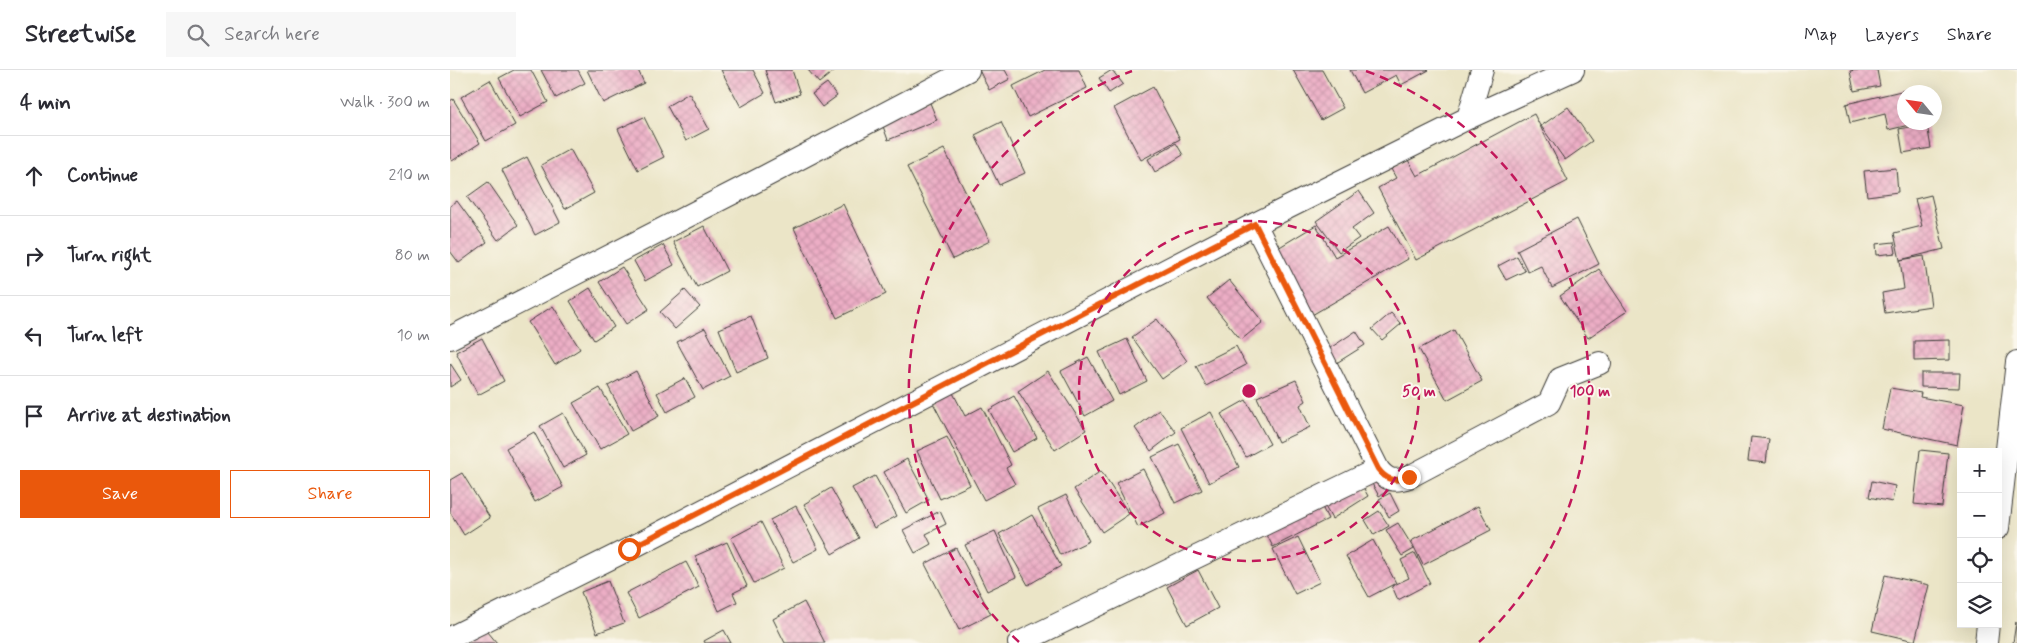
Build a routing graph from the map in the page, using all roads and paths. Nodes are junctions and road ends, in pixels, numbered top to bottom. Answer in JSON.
{"nodes":[{"id":1,"x":968,"y":70,"type":"edge"},
{"id":2,"x":1482,"y":70,"type":"edge"},
{"id":3,"x":1573,"y":70,"type":"edge"},
{"id":4,"x":1468,"y":118,"type":"junction"},
{"id":5,"x":1255,"y":224,"type":"junction"},
{"id":6,"x":450,"y":338,"type":"edge"},
{"id":7,"x":2017,"y":362,"type":"edge"},
{"id":8,"x":1600,"y":363,"type":"dead end"},
{"id":9,"x":1378,"y":469,"type":"junction"},
{"id":10,"x":2002,"y":493,"type":"edge"},
{"id":11,"x":1988,"y":628,"type":"edge"},
{"id":12,"x":450,"y":638,"type":"edge"},
{"id":13,"x":1019,"y":643,"type":"edge"},
{"id":14,"x":1986,"y":643,"type":"edge"}],
"edges":[{"from":1,"to":6,"type":"street"},
{"from":2,"to":4,"type":"street"},
{"from":3,"to":4,"type":"street"},
{"from":4,"to":5,"type":"street"},
{"from":5,"to":9,"type":"street"},
{"from":5,"to":12,"type":"street"},
{"from":7,"to":10,"type":"street"},
{"from":8,"to":9,"type":"street"},
{"from":9,"to":13,"type":"street"},
{"from":11,"to":14,"type":"street"}]}
